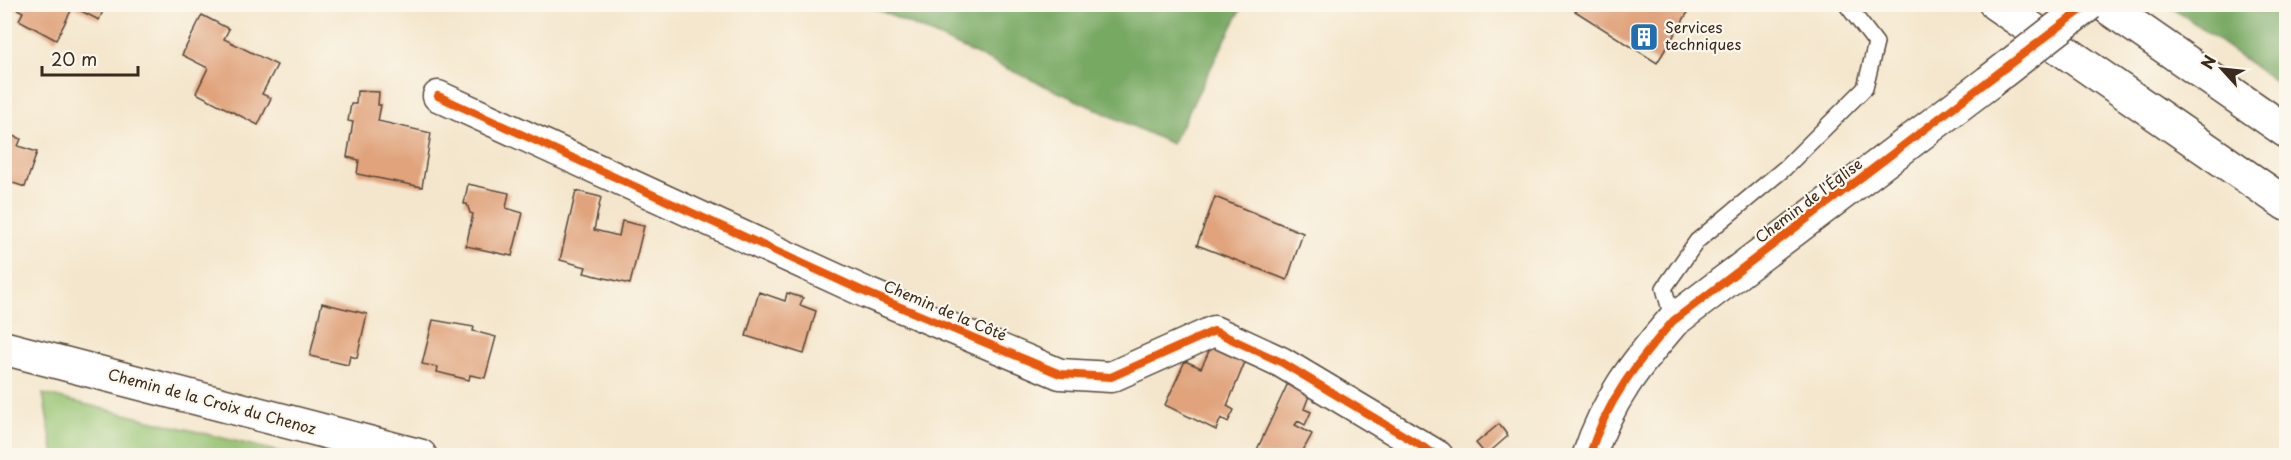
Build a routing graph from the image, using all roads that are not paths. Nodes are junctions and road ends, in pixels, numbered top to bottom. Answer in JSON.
{"nodes":[{"id":1,"x":1846,"y":4,"type":"edge"},
{"id":2,"x":1996,"y":4,"type":"edge"},
{"id":3,"x":2089,"y":4,"type":"edge"},
{"id":4,"x":2103,"y":4,"type":"edge"},
{"id":5,"x":438,"y":96,"type":"dead end"},
{"id":6,"x":2286,"y":130,"type":"edge"},
{"id":7,"x":2286,"y":204,"type":"edge"},
{"id":8,"x":1673,"y":321,"type":"junction"},
{"id":9,"x":4,"y":348,"type":"edge"},
{"id":10,"x":420,"y":456,"type":"edge"},
{"id":11,"x":1438,"y":456,"type":"edge"},
{"id":12,"x":1589,"y":456,"type":"edge"}],
"edges":[{"from":1,"to":8,"type":"lane"},
{"from":2,"to":7,"type":"main road"},
{"from":3,"to":8,"type":"main road","name":"Chemin de l'Église","bridge":true},
{"from":4,"to":6,"type":"main road"},
{"from":5,"to":11,"type":"street","name":"Chemin de la Côté"},
{"from":8,"to":12,"type":"main road","name":"Chemin de l'Église"},
{"from":9,"to":10,"type":"main road","name":"Chemin de la Croix du Chenoz"}]}
